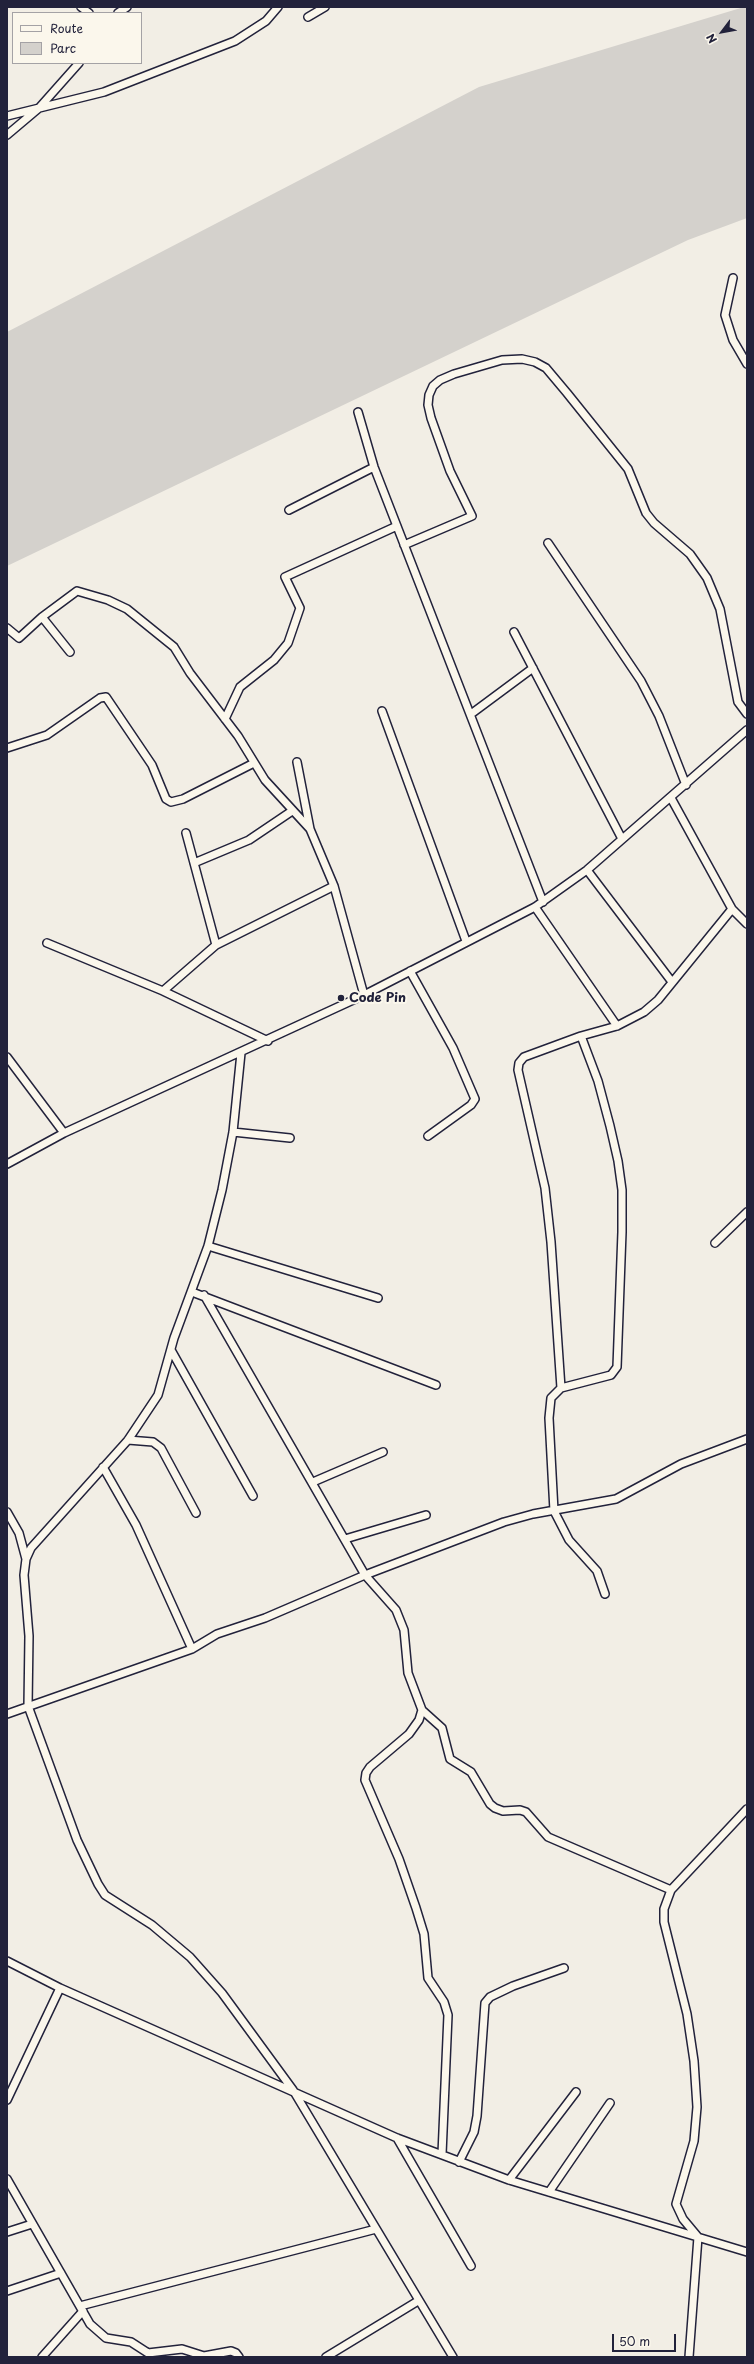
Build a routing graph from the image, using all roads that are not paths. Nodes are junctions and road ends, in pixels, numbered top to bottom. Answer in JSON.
{"nodes":[{"id":1,"x":278,"y":7,"type":"edge"},
{"id":2,"x":325,"y":7,"type":"edge"},
{"id":3,"x":308,"y":17,"type":"dead end"},
{"id":4,"x":77,"y":64,"type":"edge"},
{"id":5,"x":39,"y":108,"type":"junction"},
{"id":6,"x":7,"y":116,"type":"edge"},
{"id":7,"x":7,"y":135,"type":"edge"},
{"id":8,"x":733,"y":278,"type":"dead end"},
{"id":9,"x":747,"y":364,"type":"edge"},
{"id":10,"x":358,"y":412,"type":"dead end"},
{"id":11,"x":374,"y":467,"type":"junction"},
{"id":12,"x":289,"y":510,"type":"dead end"},
{"id":13,"x":397,"y":526,"type":"junction"},
{"id":14,"x":548,"y":542,"type":"dead end"},
{"id":15,"x":404,"y":546,"type":"junction"},
{"id":16,"x":42,"y":617,"type":"junction"},
{"id":17,"x":7,"y":628,"type":"edge"},
{"id":18,"x":514,"y":632,"type":"dead end"},
{"id":19,"x":70,"y":652,"type":"dead end"},
{"id":20,"x":533,"y":668,"type":"junction"},
{"id":21,"x":382,"y":711,"type":"dead end"},
{"id":22,"x":471,"y":714,"type":"junction"},
{"id":23,"x":747,"y":714,"type":"edge"},
{"id":24,"x":226,"y":719,"type":"junction"},
{"id":25,"x":747,"y":730,"type":"edge"},
{"id":26,"x":7,"y":748,"type":"edge"},
{"id":27,"x":297,"y":762,"type":"dead end"},
{"id":28,"x":254,"y":763,"type":"junction"},
{"id":29,"x":686,"y":785,"type":"junction"},
{"id":30,"x":671,"y":798,"type":"junction"},
{"id":31,"x":292,"y":811,"type":"junction"},
{"id":32,"x":310,"y":829,"type":"junction"},
{"id":33,"x":186,"y":833,"type":"dead end"},
{"id":34,"x":622,"y":839,"type":"junction"},
{"id":35,"x":194,"y":863,"type":"junction"},
{"id":36,"x":587,"y":870,"type":"junction"},
{"id":37,"x":334,"y":886,"type":"junction"},
{"id":38,"x":542,"y":902,"type":"junction"},
{"id":39,"x":535,"y":907,"type":"junction"},
{"id":40,"x":732,"y":909,"type":"junction"},
{"id":41,"x":747,"y":924,"type":"edge"},
{"id":42,"x":466,"y":941,"type":"junction"},
{"id":43,"x":47,"y":942,"type":"dead end"},
{"id":44,"x":216,"y":945,"type":"junction"},
{"id":45,"x":410,"y":971,"type":"junction"},
{"id":46,"x":672,"y":982,"type":"junction"},
{"id":47,"x":163,"y":991,"type":"junction"},
{"id":48,"x":364,"y":995,"type":"junction"},
{"id":49,"x":617,"y":1026,"type":"junction"},
{"id":50,"x":581,"y":1036,"type":"junction"},
{"id":51,"x":268,"y":1041,"type":"junction"},
{"id":52,"x":241,"y":1053,"type":"junction"},
{"id":53,"x":7,"y":1058,"type":"edge"},
{"id":54,"x":233,"y":1132,"type":"junction"},
{"id":55,"x":64,"y":1133,"type":"junction"},
{"id":56,"x":428,"y":1136,"type":"dead end"},
{"id":57,"x":290,"y":1138,"type":"dead end"},
{"id":58,"x":7,"y":1164,"type":"edge"},
{"id":59,"x":747,"y":1212,"type":"edge"},
{"id":60,"x":715,"y":1243,"type":"dead end"},
{"id":61,"x":208,"y":1246,"type":"junction"},
{"id":62,"x":192,"y":1292,"type":"junction"},
{"id":63,"x":204,"y":1295,"type":"junction"},
{"id":64,"x":378,"y":1298,"type":"dead end"},
{"id":65,"x":171,"y":1350,"type":"junction"},
{"id":66,"x":436,"y":1385,"type":"dead end"},
{"id":67,"x":561,"y":1388,"type":"junction"},
{"id":68,"x":747,"y":1439,"type":"edge"},
{"id":69,"x":128,"y":1440,"type":"junction"},
{"id":70,"x":383,"y":1452,"type":"dead end"},
{"id":71,"x":103,"y":1467,"type":"junction"},
{"id":72,"x":313,"y":1482,"type":"junction"},
{"id":73,"x":253,"y":1496,"type":"dead end"},
{"id":74,"x":554,"y":1511,"type":"junction"},
{"id":75,"x":7,"y":1512,"type":"edge"},
{"id":76,"x":196,"y":1513,"type":"dead end"},
{"id":77,"x":426,"y":1515,"type":"dead end"},
{"id":78,"x":345,"y":1539,"type":"junction"},
{"id":79,"x":26,"y":1559,"type":"junction"},
{"id":80,"x":366,"y":1575,"type":"junction"},
{"id":81,"x":605,"y":1594,"type":"dead end"},
{"id":82,"x":192,"y":1649,"type":"junction"},
{"id":83,"x":28,"y":1706,"type":"junction"},
{"id":84,"x":422,"y":1710,"type":"junction"},
{"id":85,"x":7,"y":1714,"type":"edge"},
{"id":86,"x":747,"y":1808,"type":"edge"},
{"id":87,"x":671,"y":1890,"type":"junction"},
{"id":88,"x":7,"y":1961,"type":"edge"},
{"id":89,"x":564,"y":1968,"type":"dead end"},
{"id":90,"x":60,"y":1988,"type":"junction"},
{"id":91,"x":293,"y":2090,"type":"junction"},
{"id":92,"x":576,"y":2092,"type":"dead end"},
{"id":93,"x":7,"y":2100,"type":"edge"},
{"id":94,"x":610,"y":2104,"type":"dead end"},
{"id":95,"x":397,"y":2138,"type":"junction"},
{"id":96,"x":442,"y":2154,"type":"junction"},
{"id":97,"x":459,"y":2162,"type":"junction"},
{"id":98,"x":7,"y":2179,"type":"edge"},
{"id":99,"x":509,"y":2180,"type":"junction"},
{"id":100,"x":549,"y":2192,"type":"junction"},
{"id":101,"x":32,"y":2224,"type":"junction"},
{"id":102,"x":376,"y":2229,"type":"junction"},
{"id":103,"x":7,"y":2232,"type":"edge"},
{"id":104,"x":698,"y":2237,"type":"junction"},
{"id":105,"x":747,"y":2252,"type":"edge"},
{"id":106,"x":471,"y":2266,"type":"dead end"},
{"id":107,"x":61,"y":2273,"type":"junction"},
{"id":108,"x":7,"y":2291,"type":"edge"},
{"id":109,"x":418,"y":2301,"type":"junction"},
{"id":110,"x":81,"y":2309,"type":"junction"},
{"id":111,"x":42,"y":2357,"type":"edge"},
{"id":112,"x":239,"y":2357,"type":"edge"},
{"id":113,"x":326,"y":2357,"type":"edge"},
{"id":114,"x":453,"y":2357,"type":"edge"},
{"id":115,"x":689,"y":2357,"type":"edge"}],
"edges":[{"from":1,"to":5,"type":"street"},
{"from":2,"to":3,"type":"street"},
{"from":4,"to":5,"type":"street"},
{"from":5,"to":6,"type":"street"},
{"from":5,"to":7,"type":"street"},
{"from":8,"to":9,"type":"street"},
{"from":10,"to":11,"type":"street"},
{"from":11,"to":12,"type":"street"},
{"from":11,"to":13,"type":"street"},
{"from":13,"to":15,"type":"street"},
{"from":13,"to":24,"type":"street"},
{"from":14,"to":29,"type":"street"},
{"from":15,"to":22,"type":"street"},
{"from":15,"to":23,"type":"street"},
{"from":16,"to":17,"type":"street"},
{"from":16,"to":19,"type":"street"},
{"from":16,"to":24,"type":"street"},
{"from":18,"to":20,"type":"street"},
{"from":20,"to":22,"type":"street"},
{"from":20,"to":34,"type":"street"},
{"from":21,"to":42,"type":"street"},
{"from":22,"to":38,"type":"street"},
{"from":24,"to":28,"type":"street"},
{"from":25,"to":29,"type":"street"},
{"from":26,"to":28,"type":"street"},
{"from":27,"to":32,"type":"street"},
{"from":28,"to":31,"type":"street"},
{"from":29,"to":30,"type":"street"},
{"from":30,"to":34,"type":"street"},
{"from":30,"to":40,"type":"street"},
{"from":31,"to":32,"type":"street"},
{"from":31,"to":35,"type":"street"},
{"from":32,"to":37,"type":"street"},
{"from":33,"to":35,"type":"street"},
{"from":34,"to":36,"type":"street"},
{"from":35,"to":44,"type":"street"},
{"from":36,"to":38,"type":"street"},
{"from":36,"to":46,"type":"street"},
{"from":37,"to":44,"type":"street"},
{"from":37,"to":48,"type":"street"},
{"from":38,"to":39,"type":"street"},
{"from":39,"to":42,"type":"street"},
{"from":39,"to":49,"type":"street"},
{"from":40,"to":41,"type":"street"},
{"from":40,"to":46,"type":"street"},
{"from":42,"to":45,"type":"street"},
{"from":43,"to":47,"type":"street"},
{"from":44,"to":47,"type":"street"},
{"from":45,"to":48,"type":"street"},
{"from":45,"to":56,"type":"street"},
{"from":46,"to":49,"type":"street"},
{"from":47,"to":51,"type":"street"},
{"from":48,"to":51,"type":"street"},
{"from":49,"to":50,"type":"street"},
{"from":50,"to":67,"type":"street"},
{"from":50,"to":67,"type":"street"},
{"from":51,"to":52,"type":"street"},
{"from":52,"to":54,"type":"street"},
{"from":52,"to":55,"type":"street"},
{"from":53,"to":55,"type":"street"},
{"from":54,"to":57,"type":"street"},
{"from":54,"to":61,"type":"street"},
{"from":55,"to":58,"type":"street"},
{"from":59,"to":60,"type":"street"},
{"from":61,"to":62,"type":"street"},
{"from":61,"to":64,"type":"street"},
{"from":62,"to":63,"type":"street"},
{"from":62,"to":65,"type":"street"},
{"from":63,"to":66,"type":"street"},
{"from":63,"to":72,"type":"street"},
{"from":65,"to":69,"type":"street"},
{"from":65,"to":73,"type":"street"},
{"from":67,"to":74,"type":"street"},
{"from":68,"to":74,"type":"street"},
{"from":69,"to":71,"type":"street"},
{"from":69,"to":76,"type":"street"},
{"from":70,"to":72,"type":"street"},
{"from":71,"to":79,"type":"street"},
{"from":71,"to":82,"type":"street"},
{"from":72,"to":78,"type":"street"},
{"from":74,"to":80,"type":"street"},
{"from":74,"to":81,"type":"street"},
{"from":75,"to":79,"type":"street"},
{"from":77,"to":78,"type":"street"},
{"from":78,"to":80,"type":"street"},
{"from":79,"to":83,"type":"street"},
{"from":80,"to":82,"type":"street"},
{"from":80,"to":84,"type":"street"},
{"from":82,"to":83,"type":"street"},
{"from":83,"to":85,"type":"street"},
{"from":83,"to":91,"type":"street"},
{"from":84,"to":87,"type":"street"},
{"from":84,"to":96,"type":"street"},
{"from":86,"to":87,"type":"street"},
{"from":87,"to":104,"type":"street"},
{"from":88,"to":90,"type":"street"},
{"from":89,"to":97,"type":"street"},
{"from":90,"to":91,"type":"street"},
{"from":90,"to":93,"type":"street"},
{"from":91,"to":95,"type":"street"},
{"from":91,"to":102,"type":"street"},
{"from":92,"to":99,"type":"street"},
{"from":94,"to":100,"type":"street"},
{"from":95,"to":96,"type":"street"},
{"from":95,"to":106,"type":"street"},
{"from":96,"to":97,"type":"street"},
{"from":97,"to":99,"type":"street"},
{"from":98,"to":101,"type":"street"},
{"from":99,"to":100,"type":"street"},
{"from":100,"to":104,"type":"street"},
{"from":101,"to":103,"type":"street"},
{"from":101,"to":107,"type":"street"},
{"from":102,"to":109,"type":"street"},
{"from":102,"to":110,"type":"street"},
{"from":104,"to":105,"type":"street"},
{"from":104,"to":115,"type":"street"},
{"from":107,"to":108,"type":"street"},
{"from":107,"to":110,"type":"street"},
{"from":109,"to":113,"type":"street"},
{"from":109,"to":114,"type":"street"},
{"from":110,"to":111,"type":"street"},
{"from":110,"to":112,"type":"street"}]}
